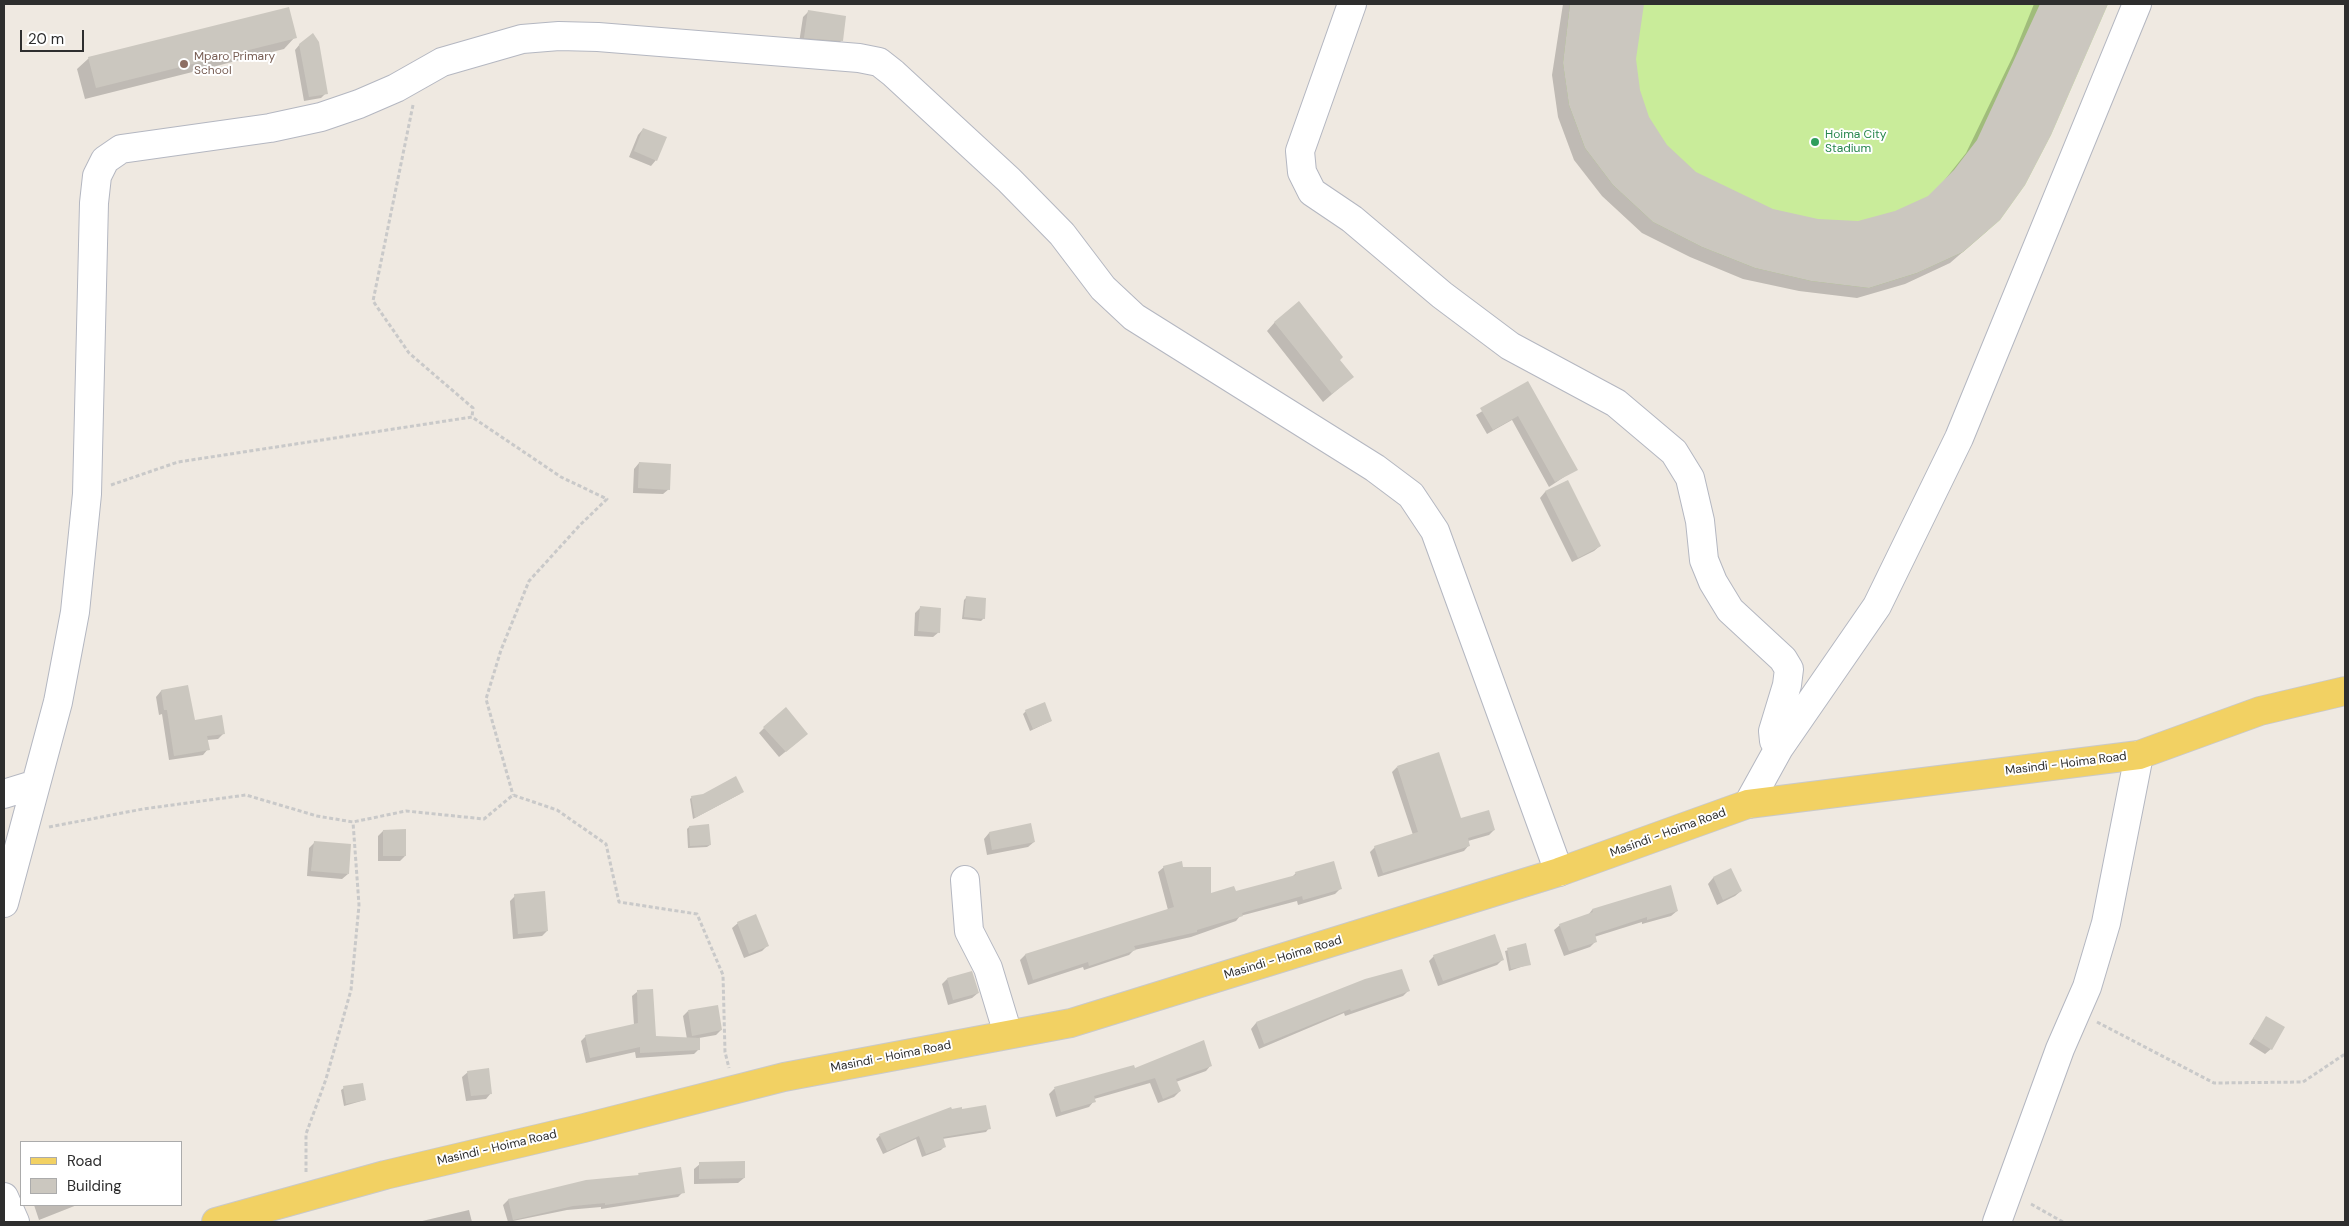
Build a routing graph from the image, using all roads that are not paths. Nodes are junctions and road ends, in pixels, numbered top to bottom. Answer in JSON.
{"nodes":[{"id":1,"x":1352,"y":4,"type":"edge"},
{"id":2,"x":2137,"y":4,"type":"edge"},
{"id":3,"x":2345,"y":691,"type":"edge"},
{"id":4,"x":1779,"y":748,"type":"junction"},
{"id":5,"x":2138,"y":755,"type":"junction"},
{"id":6,"x":36,"y":784,"type":"junction"},
{"id":7,"x":4,"y":794,"type":"edge"},
{"id":8,"x":1748,"y":804,"type":"junction"},
{"id":9,"x":1559,"y":872,"type":"junction"},
{"id":10,"x":965,"y":880,"type":"dead end"},
{"id":11,"x":4,"y":904,"type":"edge"},
{"id":12,"x":1008,"y":1034,"type":"junction"},
{"id":13,"x":4,"y":1197,"type":"edge"},
{"id":14,"x":15,"y":1222,"type":"edge"},
{"id":15,"x":216,"y":1222,"type":"edge"},
{"id":16,"x":1996,"y":1222,"type":"edge"}],
"edges":[{"from":1,"to":4,"type":"street"},
{"from":2,"to":4,"type":"street"},
{"from":3,"to":5,"type":"main road","name":"Masindi - Hoima Road"},
{"from":4,"to":8,"type":"street"},
{"from":5,"to":8,"type":"main road","name":"Masindi - Hoima Road"},
{"from":5,"to":16,"type":"street"},
{"from":6,"to":7,"type":"street"},
{"from":6,"to":9,"type":"street"},
{"from":6,"to":11,"type":"street"},
{"from":8,"to":9,"type":"main road","name":"Masindi - Hoima Road"},
{"from":9,"to":12,"type":"main road","name":"Masindi - Hoima Road"},
{"from":10,"to":12,"type":"street"},
{"from":12,"to":15,"type":"main road","name":"Masindi - Hoima Road"},
{"from":13,"to":14,"type":"street"}]}
